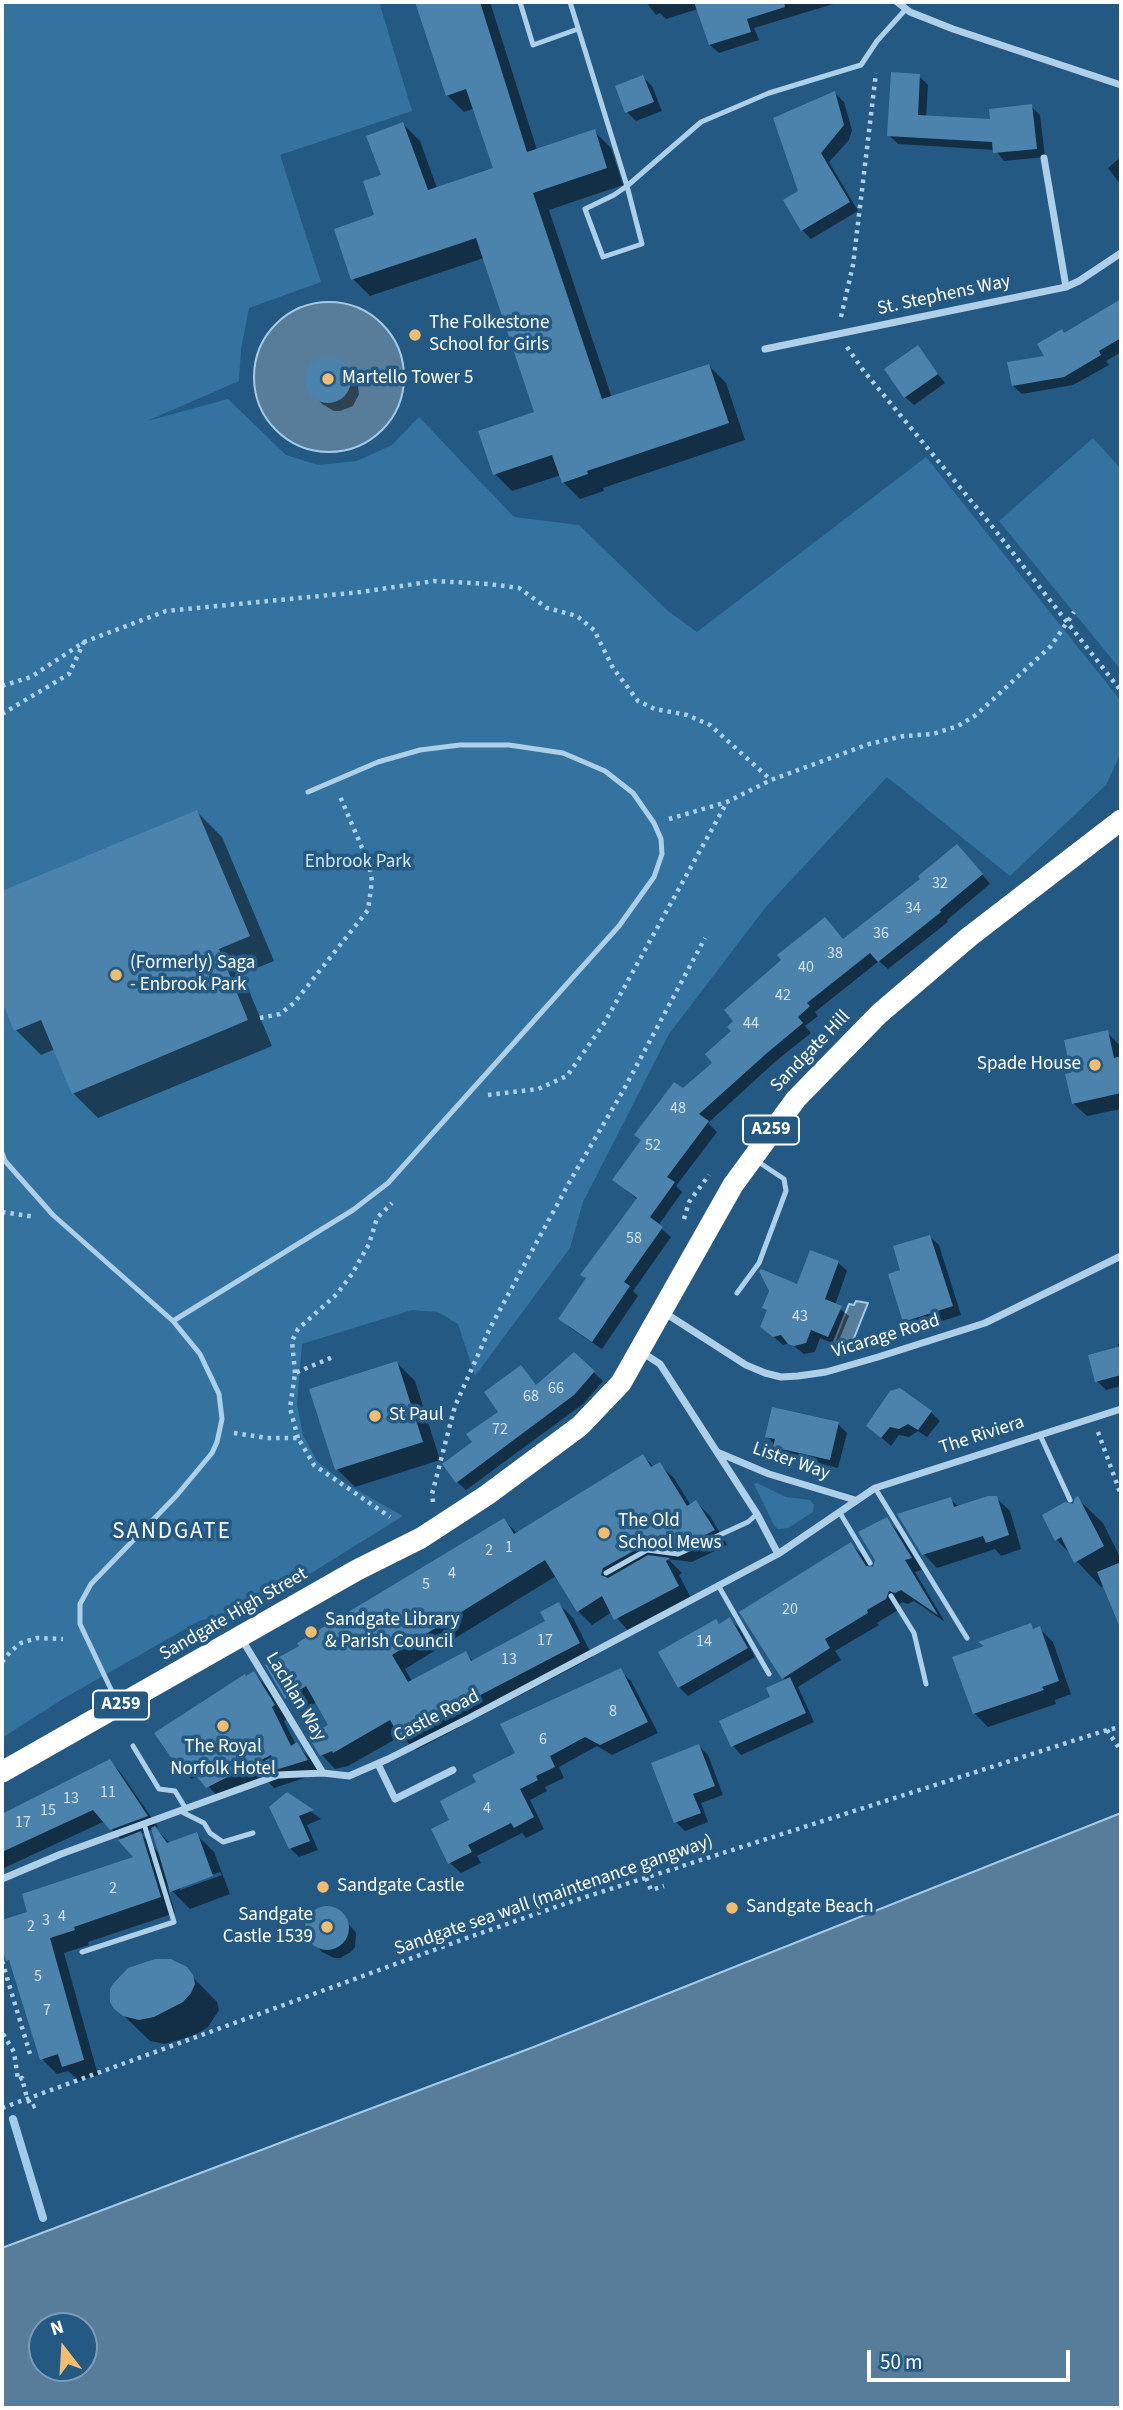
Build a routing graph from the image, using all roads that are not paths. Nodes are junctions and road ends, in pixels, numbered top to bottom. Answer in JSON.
{"nodes":[{"id":1,"x":520,"y":2,"type":"edge"},
{"id":2,"x":570,"y":2,"type":"edge"},
{"id":3,"x":897,"y":2,"type":"edge"},
{"id":4,"x":906,"y":9,"type":"junction"},
{"id":5,"x":578,"y":29,"type":"junction"},
{"id":6,"x":1121,"y":85,"type":"edge"},
{"id":7,"x":1044,"y":158,"type":"dead end"},
{"id":8,"x":627,"y":186,"type":"junction"},
{"id":9,"x":1121,"y":253,"type":"edge"},
{"id":10,"x":1066,"y":287,"type":"junction"},
{"id":11,"x":765,"y":349,"type":"dead end"},
{"id":12,"x":309,"y":792,"type":"dead end"},
{"id":13,"x":1121,"y":820,"type":"edge"},
{"id":14,"x":2,"y":1153,"type":"edge"},
{"id":15,"x":751,"y":1157,"type":"junction"},
{"id":16,"x":1121,"y":1256,"type":"edge"},
{"id":17,"x":737,"y":1293,"type":"dead end"},
{"id":18,"x":661,"y":1311,"type":"junction"},
{"id":19,"x":173,"y":1321,"type":"junction"},
{"id":20,"x":640,"y":1351,"type":"junction"},
{"id":21,"x":1121,"y":1409,"type":"edge"},
{"id":22,"x":1040,"y":1434,"type":"junction"},
{"id":23,"x":717,"y":1452,"type":"junction"},
{"id":24,"x":875,"y":1488,"type":"junction"},
{"id":25,"x":487,"y":1495,"type":"joint"},
{"id":26,"x":855,"y":1500,"type":"junction"},
{"id":27,"x":1070,"y":1500,"type":"dead end"},
{"id":28,"x":840,"y":1513,"type":"junction"},
{"id":29,"x":757,"y":1514,"type":"junction"},
{"id":30,"x":778,"y":1554,"type":"junction"},
{"id":31,"x":870,"y":1563,"type":"dead end"},
{"id":32,"x":606,"y":1573,"type":"dead end"},
{"id":33,"x":718,"y":1585,"type":"junction"},
{"id":34,"x":891,"y":1596,"type":"dead end"},
{"id":35,"x":241,"y":1637,"type":"junction"},
{"id":36,"x":967,"y":1638,"type":"dead end"},
{"id":37,"x":769,"y":1674,"type":"dead end"},
{"id":38,"x":926,"y":1685,"type":"dead end"},
{"id":39,"x":119,"y":1706,"type":"junction"},
{"id":40,"x":133,"y":1746,"type":"dead end"},
{"id":41,"x":378,"y":1764,"type":"junction"},
{"id":42,"x":453,"y":1770,"type":"dead end"},
{"id":43,"x":2,"y":1772,"type":"edge"},
{"id":44,"x":323,"y":1773,"type":"junction"},
{"id":45,"x":183,"y":1810,"type":"junction"},
{"id":46,"x":144,"y":1824,"type":"junction"},
{"id":47,"x":253,"y":1833,"type":"dead end"},
{"id":48,"x":2,"y":1880,"type":"edge"},
{"id":49,"x":82,"y":1952,"type":"dead end"}],
"edges":[{"from":1,"to":5,"type":"lane"},
{"from":2,"to":5,"type":"lane"},
{"from":3,"to":4,"type":"street"},
{"from":4,"to":6,"type":"street"},
{"from":4,"to":8,"type":"lane"},
{"from":5,"to":8,"type":"lane"},
{"from":7,"to":10,"type":"street"},
{"from":8,"to":8,"type":"lane"},
{"from":9,"to":10,"type":"street","name":"St. Stephens Way"},
{"from":10,"to":11,"type":"street","name":"St. Stephens Way"},
{"from":12,"to":19,"type":"lane"},
{"from":13,"to":15,"type":"highway","name":"Sandgate Hill","number":"A259"},
{"from":14,"to":19,"type":"lane"},
{"from":15,"to":17,"type":"lane"},
{"from":15,"to":18,"type":"highway","name":"Sandgate Hill","number":"A259"},
{"from":16,"to":18,"type":"street","name":"Vicarage Road"},
{"from":18,"to":20,"type":"highway","name":"Sandgate Hill","number":"A259"},
{"from":19,"to":39,"type":"lane"},
{"from":20,"to":23,"type":"street","name":"Lister Way"},
{"from":20,"to":25,"type":"highway","name":"Sandgate Hill","number":"A259"},
{"from":21,"to":22,"type":"street","name":"The Riviera"},
{"from":22,"to":24,"type":"street","name":"The Riviera"},
{"from":22,"to":27,"type":"lane"},
{"from":23,"to":26,"type":"street","name":"Lister Way"},
{"from":23,"to":29,"type":"street","name":"Lister Way"},
{"from":24,"to":26,"type":"street","name":"The Riviera"},
{"from":24,"to":36,"type":"lane"},
{"from":25,"to":35,"type":"highway","name":"Sandgate High Street","number":"A259"},
{"from":26,"to":28,"type":"street","name":"Castle Road"},
{"from":28,"to":30,"type":"street","name":"Castle Road"},
{"from":28,"to":31,"type":"lane"},
{"from":29,"to":30,"type":"street","name":"Lister Way"},
{"from":29,"to":32,"type":"lane"},
{"from":30,"to":33,"type":"street","name":"Castle Road"},
{"from":33,"to":37,"type":"lane"},
{"from":33,"to":41,"type":"street","name":"Castle Road"},
{"from":34,"to":38,"type":"lane"},
{"from":35,"to":39,"type":"highway","name":"Sandgate High Street","number":"A259"},
{"from":35,"to":44,"type":"street","name":"Lachlan Way"},
{"from":39,"to":43,"type":"highway","name":"Sandgate High Street","number":"A259"},
{"from":40,"to":45,"type":"lane"},
{"from":41,"to":42,"type":"street"},
{"from":41,"to":44,"type":"street","name":"Castle Road"},
{"from":44,"to":45,"type":"street","name":"Castle Road"},
{"from":45,"to":46,"type":"street","name":"Castle Road"},
{"from":45,"to":47,"type":"lane"},
{"from":46,"to":48,"type":"street","name":"Castle Road"},
{"from":46,"to":49,"type":"lane"}]}
